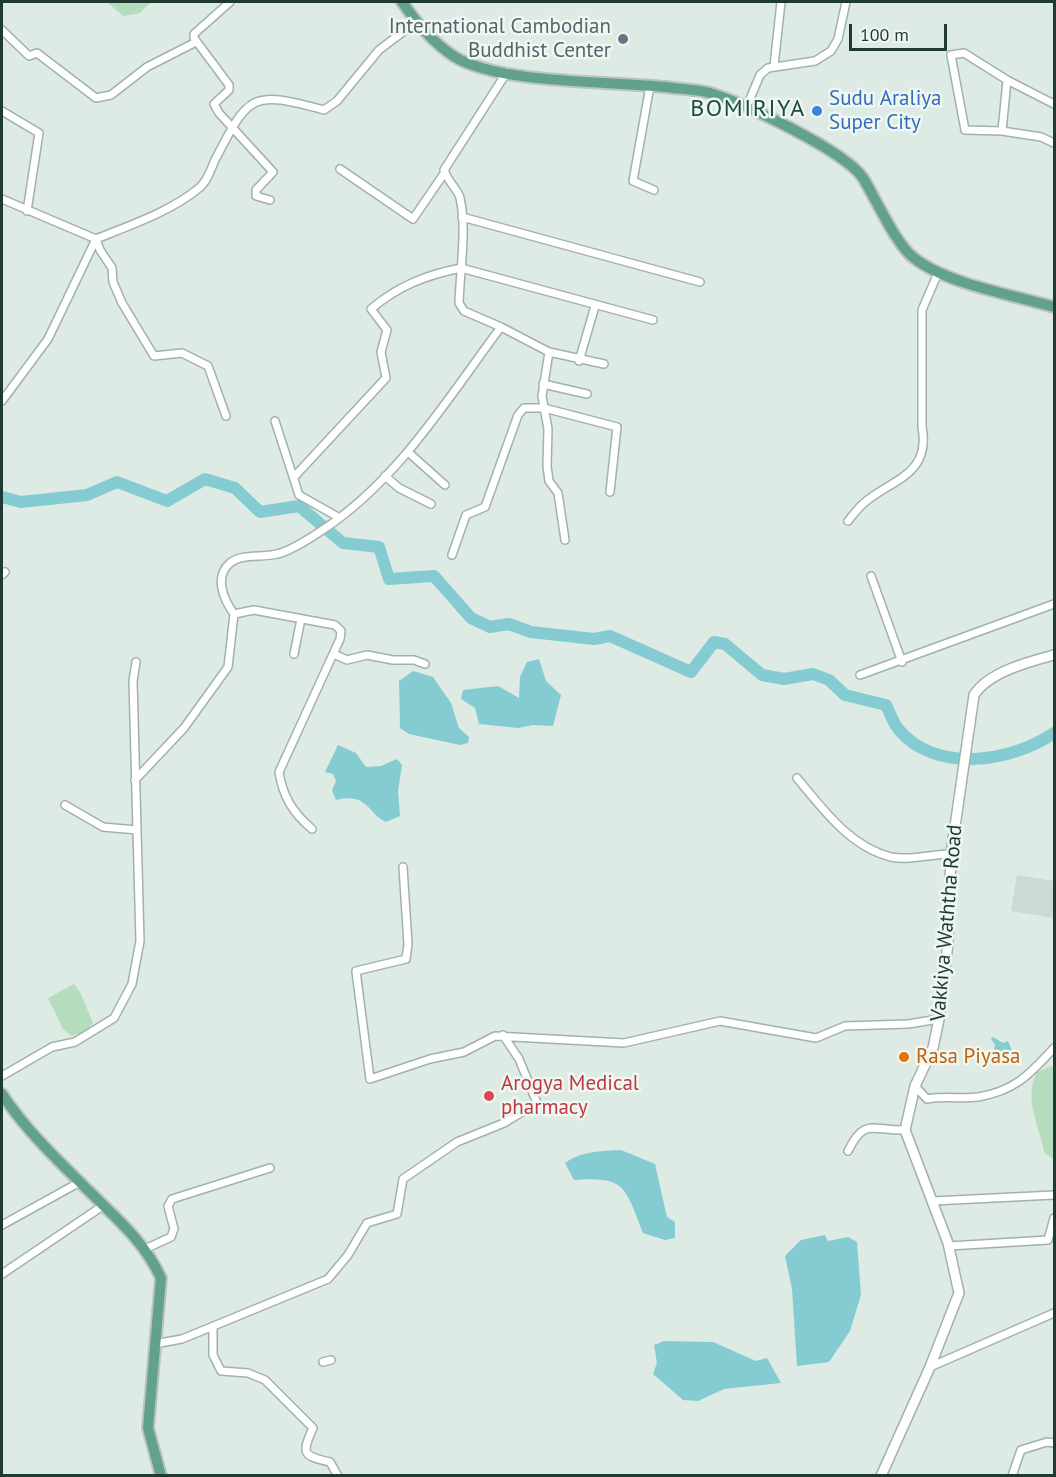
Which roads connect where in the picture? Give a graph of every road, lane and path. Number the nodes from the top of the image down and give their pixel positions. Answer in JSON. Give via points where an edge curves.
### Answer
{"nodes":[{"id":1,"x":230,"y":2,"type":"edge"},
{"id":2,"x":402,"y":2,"type":"edge"},
{"id":3,"x":781,"y":2,"type":"edge"},
{"id":4,"x":846,"y":2,"type":"edge"},
{"id":5,"x":416,"y":22,"type":"junction"},
{"id":6,"x":2,"y":30,"type":"edge"},
{"id":7,"x":196,"y":42,"type":"junction"},
{"id":8,"x":774,"y":66,"type":"junction"},
{"id":9,"x":507,"y":72,"type":"junction"},
{"id":10,"x":1007,"y":80,"type":"junction"},
{"id":11,"x":650,"y":86,"type":"junction"},
{"id":12,"x":1054,"y":104,"type":"edge"},
{"id":13,"x":747,"y":106,"type":"junction"},
{"id":14,"x":2,"y":111,"type":"edge"},
{"id":15,"x":233,"y":126,"type":"junction"},
{"id":16,"x":1002,"y":131,"type":"junction"},
{"id":17,"x":1054,"y":143,"type":"edge"},
{"id":18,"x":340,"y":169,"type":"dead end"},
{"id":19,"x":445,"y":172,"type":"junction"},
{"id":20,"x":654,"y":190,"type":"dead end"},
{"id":21,"x":2,"y":199,"type":"edge"},
{"id":22,"x":270,"y":200,"type":"dead end"},
{"id":23,"x":27,"y":211,"type":"junction"},
{"id":24,"x":462,"y":217,"type":"junction"},
{"id":25,"x":96,"y":239,"type":"junction"},
{"id":26,"x":460,"y":268,"type":"junction"},
{"id":27,"x":938,"y":273,"type":"junction"},
{"id":28,"x":700,"y":282,"type":"dead end"},
{"id":29,"x":594,"y":306,"type":"junction"},
{"id":30,"x":1054,"y":307,"type":"edge"},
{"id":31,"x":653,"y":320,"type":"dead end"},
{"id":32,"x":501,"y":327,"type":"junction"},
{"id":33,"x":549,"y":352,"type":"junction"},
{"id":34,"x":579,"y":361,"type":"junction"},
{"id":35,"x":603,"y":364,"type":"dead end"},
{"id":36,"x":543,"y":384,"type":"junction"},
{"id":37,"x":587,"y":394,"type":"dead end"},
{"id":38,"x":2,"y":401,"type":"edge"},
{"id":39,"x":544,"y":408,"type":"junction"},
{"id":40,"x":226,"y":416,"type":"dead end"},
{"id":41,"x":275,"y":421,"type":"dead end"},
{"id":42,"x":408,"y":452,"type":"junction"},
{"id":43,"x":295,"y":476,"type":"junction"},
{"id":44,"x":386,"y":476,"type":"junction"},
{"id":45,"x":445,"y":485,"type":"dead end"},
{"id":46,"x":610,"y":492,"type":"dead end"},
{"id":47,"x":431,"y":504,"type":"dead end"},
{"id":48,"x":335,"y":520,"type":"junction"},
{"id":49,"x":848,"y":521,"type":"dead end"},
{"id":50,"x":565,"y":540,"type":"dead end"},
{"id":51,"x":452,"y":555,"type":"dead end"},
{"id":52,"x":871,"y":576,"type":"dead end"},
{"id":53,"x":1054,"y":604,"type":"edge"},
{"id":54,"x":234,"y":614,"type":"junction"},
{"id":55,"x":301,"y":619,"type":"junction"},
{"id":56,"x":294,"y":654,"type":"dead end"},
{"id":57,"x":334,"y":654,"type":"junction"},
{"id":58,"x":1054,"y":655,"type":"edge"},
{"id":59,"x":136,"y":662,"type":"dead end"},
{"id":60,"x":902,"y":662,"type":"junction"},
{"id":61,"x":425,"y":664,"type":"dead end"},
{"id":62,"x":860,"y":675,"type":"dead end"},
{"id":63,"x":796,"y":778,"type":"dead end"},
{"id":64,"x":135,"y":780,"type":"junction"},
{"id":65,"x":65,"y":805,"type":"dead end"},
{"id":66,"x":312,"y":829,"type":"dead end"},
{"id":67,"x":137,"y":830,"type":"junction"},
{"id":68,"x":951,"y":854,"type":"junction"},
{"id":69,"x":403,"y":867,"type":"dead end"},
{"id":70,"x":939,"y":1019,"type":"junction"},
{"id":71,"x":504,"y":1035,"type":"junction"},
{"id":72,"x":1054,"y":1048,"type":"edge"},
{"id":73,"x":2,"y":1076,"type":"edge"},
{"id":74,"x":915,"y":1086,"type":"junction"},
{"id":75,"x":2,"y":1094,"type":"edge"},
{"id":76,"x":904,"y":1130,"type":"junction"},
{"id":77,"x":849,"y":1151,"type":"dead end"},
{"id":78,"x":270,"y":1168,"type":"dead end"},
{"id":79,"x":80,"y":1182,"type":"junction"},
{"id":80,"x":1054,"y":1195,"type":"edge"},
{"id":81,"x":933,"y":1201,"type":"junction"},
{"id":82,"x":104,"y":1205,"type":"junction"},
{"id":83,"x":1054,"y":1218,"type":"edge"},
{"id":84,"x":2,"y":1225,"type":"edge"},
{"id":85,"x":949,"y":1246,"type":"junction"},
{"id":86,"x":145,"y":1249,"type":"junction"},
{"id":87,"x":2,"y":1274,"type":"edge"},
{"id":88,"x":1054,"y":1313,"type":"edge"},
{"id":89,"x":213,"y":1326,"type":"junction"},
{"id":90,"x":154,"y":1344,"type":"junction"},
{"id":91,"x":930,"y":1367,"type":"junction"},
{"id":92,"x":1054,"y":1443,"type":"edge"},
{"id":93,"x":161,"y":1476,"type":"edge"},
{"id":94,"x":338,"y":1476,"type":"edge"},
{"id":95,"x":880,"y":1476,"type":"edge"},
{"id":96,"x":1012,"y":1476,"type":"edge"}],
"edges":[{"from":1,"to":7,"type":"street","via":[[194,34]]},
{"from":2,"to":5,"type":"main road"},
{"from":3,"to":8,"type":"street"},
{"from":4,"to":8,"type":"street","via":[[838,39],[825,56]]},
{"from":5,"to":9,"type":"main road","via":[[457,58]]},
{"from":5,"to":15,"type":"street","via":[[379,50],[337,101],[324,110],[282,99],[263,99],[238,116]]},
{"from":6,"to":7,"type":"street","via":[[29,56],[37,53],[96,98],[111,94],[147,67]]},
{"from":7,"to":15,"type":"street","via":[[229,85],[229,90],[214,104]]},
{"from":8,"to":13,"type":"street","via":[[760,75]]},
{"from":9,"to":11,"type":"main road"},
{"from":9,"to":19,"type":"street","via":[[452,154]]},
{"from":10,"to":12,"type":"street"},
{"from":10,"to":16,"type":"street"},
{"from":10,"to":16,"type":"street","via":[[964,53],[951,55],[965,130]]},
{"from":11,"to":13,"type":"main road","via":[[708,92]]},
{"from":11,"to":20,"type":"street","via":[[633,181]]},
{"from":13,"to":27,"type":"main road","via":[[825,148],[861,175],[906,250]]},
{"from":14,"to":23,"type":"street","via":[[39,133]]},
{"from":15,"to":22,"type":"street","via":[[273,171],[256,190],[256,196]]},
{"from":15,"to":25,"type":"street","via":[[198,189],[148,217]]},
{"from":16,"to":17,"type":"street"},
{"from":18,"to":19,"type":"street","via":[[412,219]]},
{"from":19,"to":24,"type":"street","via":[[460,195]]},
{"from":21,"to":23,"type":"street"},
{"from":23,"to":25,"type":"street"},
{"from":24,"to":26,"type":"street"},
{"from":24,"to":28,"type":"street"},
{"from":25,"to":38,"type":"street","via":[[48,339]]},
{"from":25,"to":40,"type":"street","via":[[112,268],[122,303],[154,356],[182,353],[208,366]]},
{"from":26,"to":29,"type":"street"},
{"from":26,"to":32,"type":"street","via":[[459,303],[464,311]]},
{"from":26,"to":43,"type":"street","via":[[431,274],[390,292],[371,309],[387,330],[381,352],[386,378]]},
{"from":27,"to":30,"type":"main road"},
{"from":27,"to":49,"type":"street","via":[[922,310],[925,444],[907,477],[863,503]]},
{"from":29,"to":31,"type":"street"},
{"from":29,"to":34,"type":"street"},
{"from":32,"to":33,"type":"street"},
{"from":32,"to":42,"type":"street"},
{"from":33,"to":34,"type":"street"},
{"from":33,"to":36,"type":"street"},
{"from":34,"to":35,"type":"street"},
{"from":36,"to":37,"type":"street"},
{"from":36,"to":39,"type":"street"},
{"from":39,"to":46,"type":"street","via":[[617,427]]},
{"from":39,"to":50,"type":"street","via":[[549,481],[558,494]]},
{"from":39,"to":51,"type":"street","via":[[521,411],[485,507],[466,515]]},
{"from":41,"to":43,"type":"street"},
{"from":42,"to":44,"type":"street"},
{"from":42,"to":45,"type":"street"},
{"from":43,"to":48,"type":"street","via":[[299,495]]},
{"from":44,"to":47,"type":"street","via":[[399,488]]},
{"from":44,"to":48,"type":"street","via":[[363,501]]},
{"from":48,"to":54,"type":"street","via":[[279,554],[235,559],[227,566],[221,580],[225,601]]},
{"from":52,"to":60,"type":"street"},
{"from":53,"to":60,"type":"street"},
{"from":54,"to":55,"type":"street","via":[[254,610]]},
{"from":54,"to":64,"type":"street","via":[[228,667],[184,728]]},
{"from":55,"to":56,"type":"street"},
{"from":55,"to":57,"type":"street","via":[[335,625],[341,631]]},
{"from":57,"to":61,"type":"street","via":[[347,660],[367,655]]},
{"from":57,"to":66,"type":"street","via":[[279,772],[282,790],[294,814]]},
{"from":58,"to":68,"type":"street","name":"Vakkiya Waththa Road","via":[[979,687],[974,695]]},
{"from":59,"to":64,"type":"street"},
{"from":60,"to":62,"type":"street"},
{"from":63,"to":68,"type":"street","via":[[836,824],[878,852],[892,857]]},
{"from":64,"to":67,"type":"street"},
{"from":65,"to":67,"type":"street","via":[[103,827]]},
{"from":67,"to":73,"type":"street","via":[[140,940],[132,984],[114,1018],[75,1042],[52,1047]]},
{"from":68,"to":70,"type":"street","name":"Vakkiya Waththa Road","via":[[948,943]]},
{"from":69,"to":71,"type":"street","via":[[406,959],[356,971],[370,1079],[464,1052]]},
{"from":70,"to":71,"type":"street","via":[[844,1026],[816,1038],[720,1022],[624,1043]]},
{"from":70,"to":74,"type":"street","name":"Vakkiya Waththa Road","via":[[933,1048]]},
{"from":71,"to":89,"type":"street","via":[[519,1059],[537,1103],[504,1123],[457,1142],[404,1179],[397,1214],[367,1223],[328,1279]]},
{"from":72,"to":74,"type":"street","via":[[1018,1085],[996,1092],[977,1097],[927,1099]]},
{"from":74,"to":76,"type":"street","name":"Vakkiya Waththa Road"},
{"from":75,"to":79,"type":"main road","via":[[21,1123]]},
{"from":76,"to":77,"type":"street","via":[[865,1128],[857,1134]]},
{"from":76,"to":81,"type":"street"},
{"from":78,"to":86,"type":"street","via":[[172,1199],[168,1206],[174,1229],[171,1237]]},
{"from":79,"to":82,"type":"main road"},
{"from":79,"to":84,"type":"street"},
{"from":80,"to":81,"type":"street"},
{"from":81,"to":85,"type":"street"},
{"from":82,"to":86,"type":"main road"},
{"from":82,"to":87,"type":"street"},
{"from":83,"to":85,"type":"street","via":[[1048,1240]]},
{"from":85,"to":91,"type":"street","via":[[959,1293]]},
{"from":86,"to":90,"type":"main road","via":[[161,1278]]},
{"from":88,"to":91,"type":"street"},
{"from":89,"to":90,"type":"street","via":[[182,1339]]},
{"from":89,"to":94,"type":"street","via":[[213,1355],[221,1371],[248,1372],[265,1380],[313,1428],[304,1446],[306,1454],[330,1462]]},
{"from":90,"to":93,"type":"main road","via":[[148,1428]]},
{"from":91,"to":95,"type":"street"},
{"from":92,"to":96,"type":"street","via":[[1021,1450]]}]}
